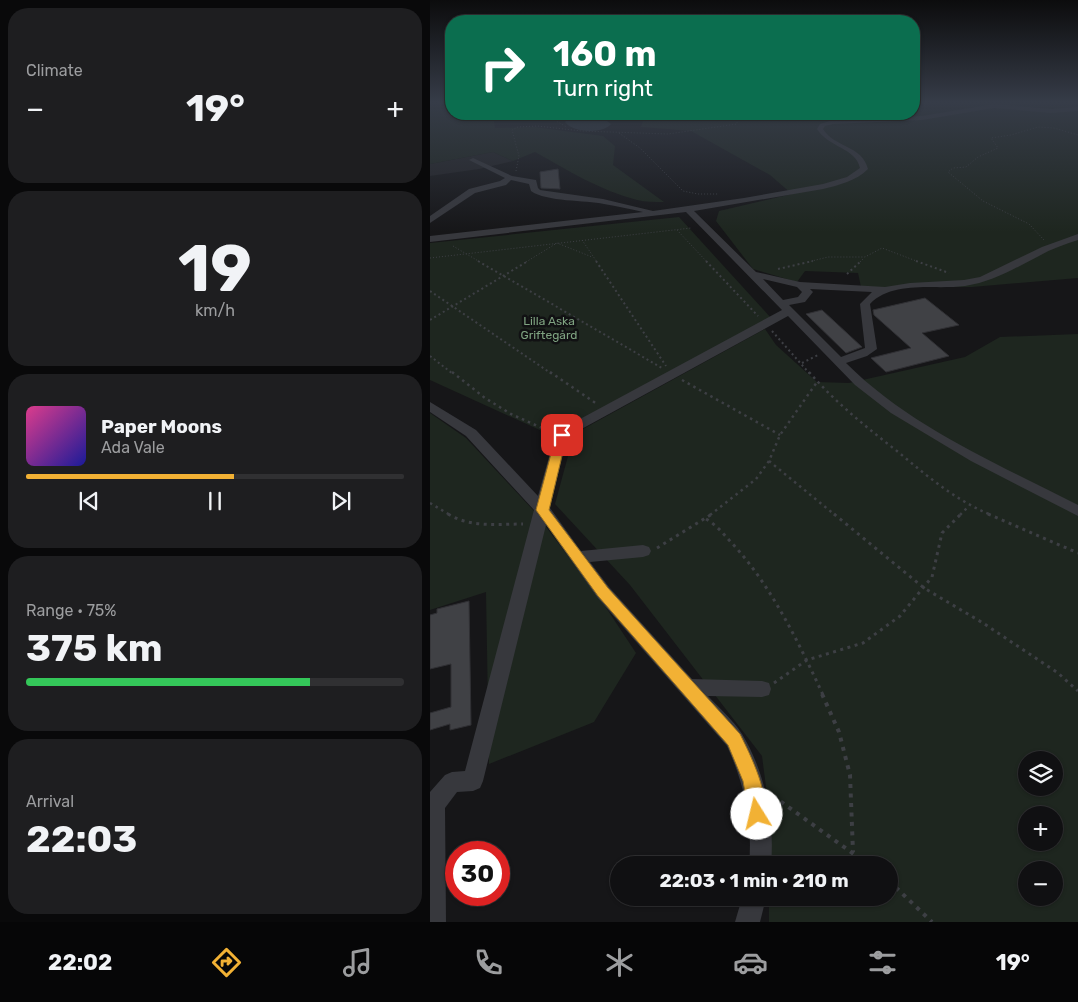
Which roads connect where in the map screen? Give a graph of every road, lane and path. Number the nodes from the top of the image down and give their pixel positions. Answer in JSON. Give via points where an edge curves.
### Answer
{"nodes":[{"id":1,"x":518,"y":146,"type":"edge"},
{"id":2,"x":637,"y":146,"type":"edge"},
{"id":3,"x":841,"y":146,"type":"edge"},
{"id":4,"x":997,"y":146,"type":"edge"},
{"id":5,"x":474,"y":160,"type":"dead end"},
{"id":6,"x":510,"y":178,"type":"junction"},
{"id":7,"x":491,"y":186,"type":"junction"},
{"id":8,"x":534,"y":187,"type":"junction"},
{"id":9,"x":721,"y":194,"type":"dead end"},
{"id":10,"x":689,"y":210,"type":"junction"},
{"id":11,"x":664,"y":213,"type":"junction"},
{"id":12,"x":430,"y":220,"type":"edge"},
{"id":13,"x":705,"y":226,"type":"junction"},
{"id":14,"x":677,"y":230,"type":"junction"},
{"id":15,"x":1078,"y":237,"type":"edge"},
{"id":16,"x":430,"y":239,"type":"edge"},
{"id":17,"x":582,"y":240,"type":"junction"},
{"id":18,"x":557,"y":243,"type":"junction"},
{"id":19,"x":1051,"y":246,"type":"junction"},
{"id":20,"x":465,"y":254,"type":"junction"},
{"id":21,"x":865,"y":257,"type":"junction"},
{"id":22,"x":430,"y":258,"type":"edge"},
{"id":23,"x":594,"y":258,"type":"junction"},
{"id":24,"x":750,"y":272,"type":"junction"},
{"id":25,"x":847,"y":274,"type":"dead end"},
{"id":26,"x":503,"y":276,"type":"junction"},
{"id":27,"x":974,"y":282,"type":"junction"},
{"id":28,"x":800,"y":285,"type":"junction"},
{"id":29,"x":885,"y":290,"type":"junction"},
{"id":30,"x":430,"y":292,"type":"edge"},
{"id":31,"x":452,"y":306,"type":"junction"},
{"id":32,"x":785,"y":307,"type":"junction"},
{"id":33,"x":430,"y":320,"type":"edge"},
{"id":34,"x":766,"y":324,"type":"junction"},
{"id":35,"x":828,"y":350,"type":"junction"},
{"id":36,"x":430,"y":356,"type":"edge"},
{"id":37,"x":839,"y":361,"type":"junction"},
{"id":38,"x":802,"y":363,"type":"junction"},
{"id":39,"x":672,"y":374,"type":"junction"},
{"id":40,"x":817,"y":382,"type":"junction"},
{"id":41,"x":430,"y":406,"type":"edge"},
{"id":42,"x":606,"y":410,"type":"junction"},
{"id":43,"x":562,"y":435,"type":"junction"},
{"id":44,"x":780,"y":435,"type":"junction"},
{"id":45,"x":769,"y":461,"type":"junction"},
{"id":46,"x":430,"y":503,"type":"edge"},
{"id":47,"x":969,"y":506,"type":"junction"},
{"id":48,"x":1078,"y":510,"type":"edge"},
{"id":49,"x":541,"y":516,"type":"junction"},
{"id":50,"x":706,"y":519,"type":"junction"},
{"id":51,"x":643,"y":551,"type":"joint"},
{"id":52,"x":1078,"y":553,"type":"edge"},
{"id":53,"x":578,"y":557,"type":"junction"},
{"id":54,"x":924,"y":588,"type":"junction"},
{"id":55,"x":807,"y":660,"type":"junction"},
{"id":56,"x":690,"y":688,"type":"junction"},
{"id":57,"x":762,"y":689,"type":"joint"},
{"id":58,"x":1078,"y":690,"type":"edge"},
{"id":59,"x":752,"y":781,"type":"junction"},
{"id":60,"x":853,"y":852,"type":"junction"},
{"id":61,"x":761,"y":856,"type":"edge"},
{"id":62,"x":858,"y":856,"type":"edge"},
{"id":63,"x":898,"y":890,"type":"edge"},
{"id":64,"x":752,"y":906,"type":"edge"},
{"id":65,"x":434,"y":922,"type":"edge"},
{"id":66,"x":747,"y":922,"type":"edge"},
{"id":67,"x":932,"y":922,"type":"edge"}],
"edges":[{"from":1,"to":6,"type":"path","via":[[520,164]]},
{"from":2,"to":9,"type":"path","via":[[683,191]]},
{"from":3,"to":10,"type":"street","via":[[860,157],[864,169],[854,177],[746,202]]},
{"from":4,"to":19,"type":"path","via":[[966,167],[953,168],[948,172],[983,201],[1029,224]]},
{"from":5,"to":6,"type":"street"},
{"from":6,"to":7,"type":"street"},
{"from":6,"to":8,"type":"street","via":[[530,180]]},
{"from":7,"to":8,"type":"street"},
{"from":7,"to":12,"type":"street","via":[[472,191]]},
{"from":8,"to":11,"type":"street","via":[[538,192],[562,197]]},
{"from":10,"to":11,"type":"street"},
{"from":10,"to":13,"type":"street"},
{"from":11,"to":16,"type":"street"},
{"from":13,"to":14,"type":"path"},
{"from":13,"to":24,"type":"street"},
{"from":14,"to":17,"type":"path"},
{"from":14,"to":34,"type":"path"},
{"from":15,"to":19,"type":"street"},
{"from":17,"to":18,"type":"path"},
{"from":17,"to":23,"type":"path"},
{"from":18,"to":20,"type":"path"},
{"from":18,"to":23,"type":"path"},
{"from":18,"to":26,"type":"path"},
{"from":19,"to":27,"type":"street","via":[[1001,274]]},
{"from":20,"to":22,"type":"path"},
{"from":20,"to":26,"type":"path"},
{"from":21,"to":24,"type":"path","via":[[828,258],[760,273]]},
{"from":21,"to":25,"type":"path"},
{"from":21,"to":27,"type":"path","via":[[882,248]]},
{"from":23,"to":39,"type":"path"},
{"from":24,"to":28,"type":"street"},
{"from":24,"to":32,"type":"street"},
{"from":26,"to":31,"type":"path"},
{"from":26,"to":39,"type":"path"},
{"from":27,"to":29,"type":"street"},
{"from":28,"to":29,"type":"street"},
{"from":28,"to":32,"type":"street","via":[[808,292],[804,298]]},
{"from":29,"to":37,"type":"street","via":[[869,298],[865,304],[871,349]]},
{"from":30,"to":31,"type":"path"},
{"from":31,"to":33,"type":"path"},
{"from":31,"to":42,"type":"path"},
{"from":32,"to":34,"type":"street"},
{"from":32,"to":35,"type":"street"},
{"from":34,"to":38,"type":"path"},
{"from":34,"to":39,"type":"street"},
{"from":35,"to":37,"type":"street"},
{"from":35,"to":38,"type":"path"},
{"from":36,"to":43,"type":"path","via":[[511,414]]},
{"from":37,"to":48,"type":"street","via":[[880,400],[909,420]]},
{"from":38,"to":40,"type":"path"},
{"from":39,"to":42,"type":"street"},
{"from":39,"to":44,"type":"path"},
{"from":40,"to":44,"type":"path"},
{"from":40,"to":47,"type":"path","via":[[902,457]]},
{"from":41,"to":49,"type":"street","via":[[471,433]]},
{"from":42,"to":43,"type":"street"},
{"from":43,"to":49,"type":"street"},
{"from":44,"to":45,"type":"path"},
{"from":45,"to":50,"type":"path","via":[[756,478]]},
{"from":45,"to":54,"type":"path"},
{"from":46,"to":49,"type":"path","via":[[459,521],[471,524],[492,525]]},
{"from":47,"to":52,"type":"path"},
{"from":47,"to":54,"type":"path","via":[[942,533],[932,578]]},
{"from":49,"to":53,"type":"street"},
{"from":49,"to":65,"type":"street","via":[[473,781],[452,782],[434,804]]},
{"from":50,"to":51,"type":"path","via":[[653,550]]},
{"from":50,"to":55,"type":"path","via":[[744,556]]},
{"from":51,"to":53,"type":"street"},
{"from":53,"to":56,"type":"street","via":[[603,592]]},
{"from":54,"to":55,"type":"path","via":[[900,616],[863,643]]},
{"from":54,"to":58,"type":"path","via":[[998,633]]},
{"from":55,"to":57,"type":"path"},
{"from":55,"to":60,"type":"path","via":[[839,732],[850,775]]},
{"from":56,"to":57,"type":"street"},
{"from":56,"to":59,"type":"street","via":[[734,739]]},
{"from":59,"to":60,"type":"path"},
{"from":59,"to":61,"type":"street"},
{"from":60,"to":62,"type":"path"},
{"from":63,"to":67,"type":"path"},
{"from":64,"to":66,"type":"street"}]}
